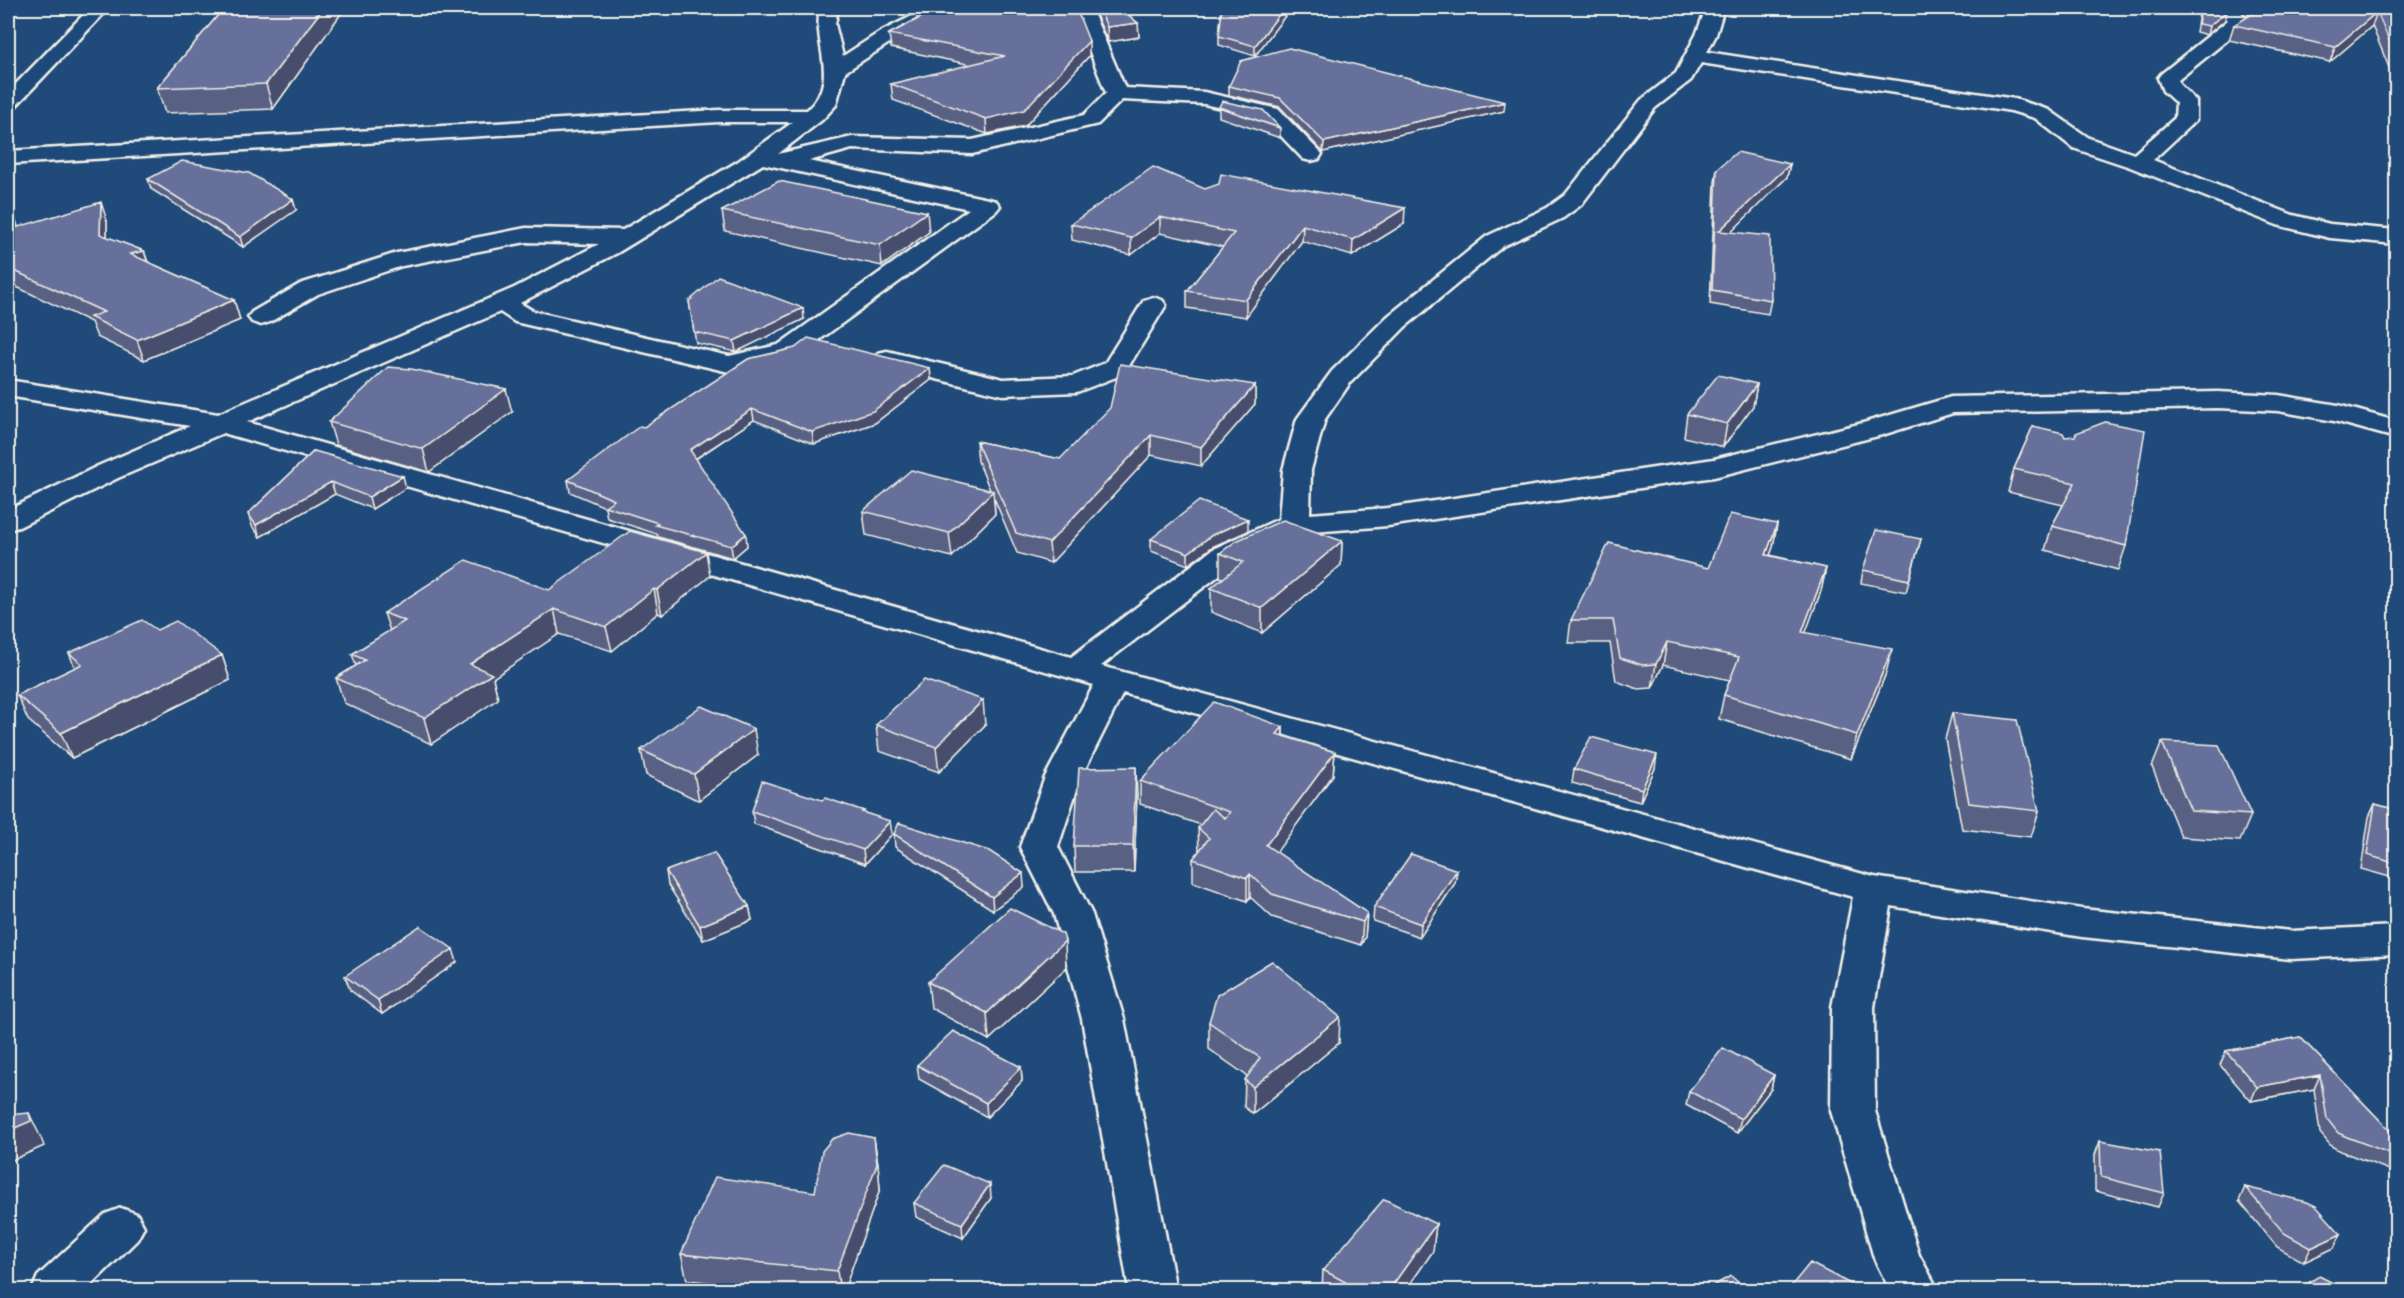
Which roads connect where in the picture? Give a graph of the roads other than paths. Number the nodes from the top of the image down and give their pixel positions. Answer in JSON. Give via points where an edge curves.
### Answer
{"nodes":[{"id":1,"x":100,"y":8,"type":"edge"},
{"id":2,"x":829,"y":8,"type":"edge"},
{"id":3,"x":942,"y":8,"type":"edge"},
{"id":4,"x":1082,"y":8,"type":"edge"},
{"id":5,"x":1715,"y":8,"type":"edge"},
{"id":6,"x":2242,"y":15,"type":"edge"},
{"id":7,"x":1695,"y":56,"type":"junction"},
{"id":8,"x":836,"y":69,"type":"junction"},
{"id":9,"x":1117,"y":94,"type":"junction"},
{"id":10,"x":8,"y":103,"type":"edge"},
{"id":11,"x":815,"y":116,"type":"junction"},
{"id":12,"x":293,"y":122,"type":"dead end"},
{"id":13,"x":127,"y":130,"type":"dead end"},
{"id":14,"x":1311,"y":154,"type":"dead end"},
{"id":15,"x":8,"y":157,"type":"edge"},
{"id":16,"x":769,"y":160,"type":"junction"},
{"id":17,"x":2138,"y":162,"type":"junction"},
{"id":18,"x":628,"y":237,"type":"junction"},
{"id":19,"x":2397,"y":237,"type":"edge"},
{"id":20,"x":501,"y":302,"type":"junction"},
{"id":21,"x":1153,"y":305,"type":"dead end"},
{"id":22,"x":261,"y":317,"type":"dead end"},
{"id":23,"x":804,"y":338,"type":"junction"},
{"id":24,"x":8,"y":388,"type":"edge"},
{"id":25,"x":219,"y":423,"type":"junction"},
{"id":26,"x":2397,"y":430,"type":"edge"},
{"id":27,"x":8,"y":521,"type":"edge"},
{"id":28,"x":1294,"y":524,"type":"junction"},
{"id":29,"x":1095,"y":674,"type":"junction"},
{"id":30,"x":1874,"y":890,"type":"junction"},
{"id":31,"x":2397,"y":940,"type":"edge"},
{"id":32,"x":121,"y":1227,"type":"dead end"},
{"id":33,"x":55,"y":1290,"type":"edge"},
{"id":34,"x":1152,"y":1290,"type":"edge"},
{"id":35,"x":1914,"y":1290,"type":"edge"}],
"edges":[{"from":1,"to":10,"type":"street"},
{"from":2,"to":8,"type":"street","via":[[826,24]]},
{"from":3,"to":8,"type":"street","via":[[888,34]]},
{"from":4,"to":9,"type":"street"},
{"from":5,"to":7,"type":"street"},
{"from":6,"to":17,"type":"street","via":[[2168,78],[2170,87],[2186,101],[2184,120]]},
{"from":7,"to":17,"type":"street","via":[[2015,105],[2042,114],[2081,143]]},
{"from":7,"to":28,"type":"street","via":[[1684,76],[1648,104],[1573,200],[1555,213],[1496,241],[1396,322],[1341,377],[1311,419],[1296,470]]},
{"from":8,"to":11,"type":"street","via":[[829,101]]},
{"from":9,"to":14,"type":"street","via":[[1204,98],[1271,113]]},
{"from":9,"to":16,"type":"street","via":[[1091,120],[972,147],[852,143]]},
{"from":11,"to":15,"type":"street","via":[[719,116]]},
{"from":11,"to":16,"type":"street"},
{"from":12,"to":13,"type":"street"},
{"from":16,"to":18,"type":"street"},
{"from":16,"to":23,"type":"street","via":[[988,206]]},
{"from":17,"to":19,"type":"street","via":[[2285,220],[2330,231]]},
{"from":18,"to":20,"type":"street"},
{"from":18,"to":22,"type":"street","via":[[526,235],[397,260],[309,289]]},
{"from":20,"to":23,"type":"street","via":[[524,317],[729,364],[787,351]]},
{"from":20,"to":25,"type":"street"},
{"from":21,"to":23,"type":"street","via":[[1115,368],[1077,384],[1003,387]]},
{"from":24,"to":25,"type":"street"},
{"from":25,"to":27,"type":"street"},
{"from":25,"to":29,"type":"street"},
{"from":26,"to":28,"type":"street","via":[[2338,413],[2278,403],[2218,400],[1951,405],[1714,468],[1388,517]]},
{"from":28,"to":29,"type":"street","via":[[1224,556]]},
{"from":29,"to":30,"type":"street"},
{"from":29,"to":34,"type":"street","via":[[1039,848],[1073,914],[1103,1019]]},
{"from":30,"to":31,"type":"street","via":[[2082,923],[2291,945]]},
{"from":30,"to":35,"type":"street","via":[[1853,1007],[1853,1111],[1897,1258]]},
{"from":32,"to":33,"type":"street"}]}
